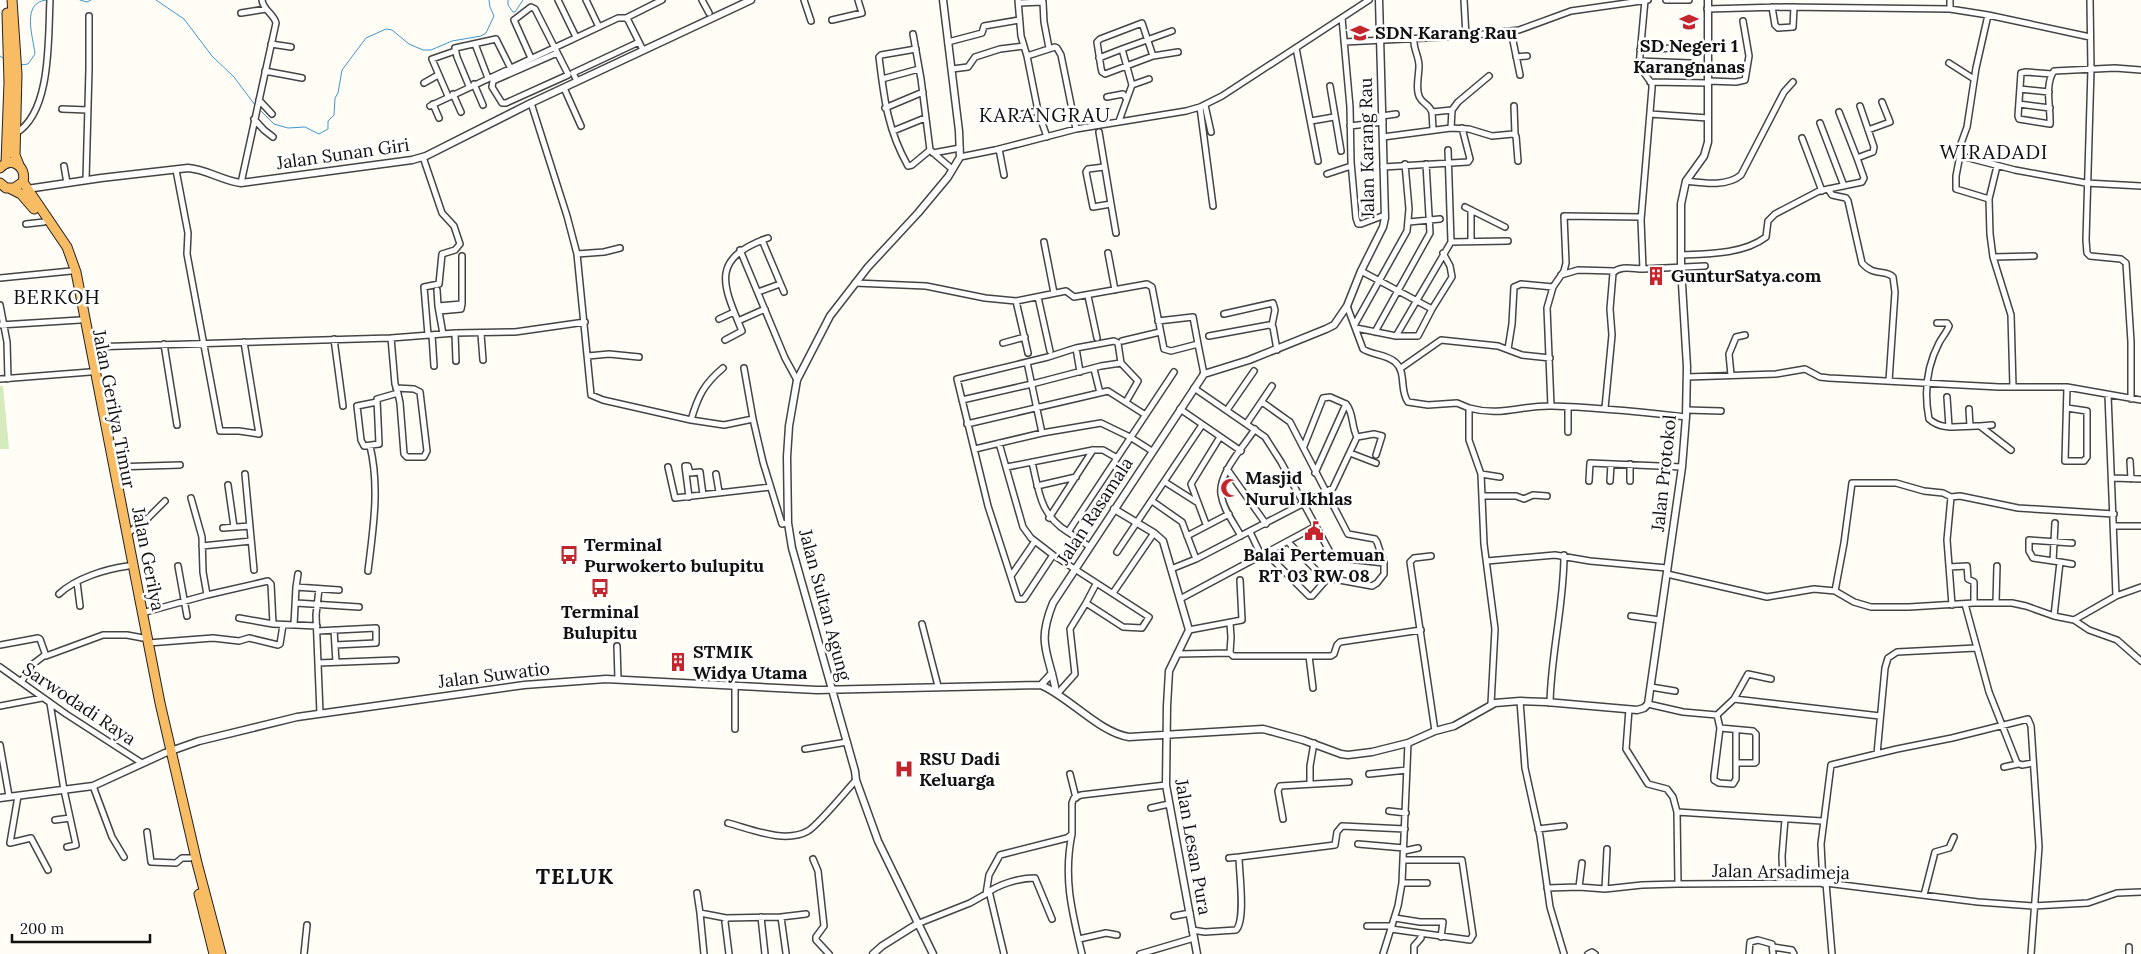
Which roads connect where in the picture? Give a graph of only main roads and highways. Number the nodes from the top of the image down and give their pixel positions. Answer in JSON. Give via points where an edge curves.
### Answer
{"nodes":[{"id":1,"x":7,"y":0,"type":"edge"},
{"id":2,"x":12,"y":0,"type":"edge"},
{"id":3,"x":13,"y":84,"type":"junction"},
{"id":4,"x":19,"y":165,"type":"junction"},
{"id":5,"x":2,"y":166,"type":"edge"},
{"id":6,"x":0,"y":183,"type":"edge"},
{"id":7,"x":25,"y":185,"type":"junction"},
{"id":8,"x":10,"y":189,"type":"junction"},
{"id":9,"x":78,"y":293,"type":"junction"},
{"id":10,"x":128,"y":556,"type":"junction"},
{"id":11,"x":146,"y":640,"type":"junction"},
{"id":12,"x":185,"y":824,"type":"junction"},
{"id":13,"x":203,"y":897,"type":"junction"},
{"id":14,"x":214,"y":954,"type":"edge"},
{"id":15,"x":221,"y":954,"type":"edge"}],
"edges":[{"from":1,"to":3,"type":"highway"},
{"from":2,"to":3,"type":"highway","via":[[17,74]]},
{"from":3,"to":4,"type":"highway","via":[[15,156]]},
{"from":3,"to":5,"type":"highway","via":[[9,94]]},
{"from":4,"to":5,"type":"highway"},
{"from":4,"to":7,"type":"highway"},
{"from":6,"to":8,"type":"highway","name":"Jalan Gerilya Timur"},
{"from":7,"to":8,"type":"highway"},
{"from":7,"to":9,"type":"highway","name":"Jalan Gerilya","via":[[70,252]]},
{"from":8,"to":9,"type":"highway","name":"Jalan Gerilya Timur","via":[[26,198],[65,254]]},
{"from":9,"to":10,"type":"highway","name":"Jalan Gerilya"},
{"from":9,"to":10,"type":"highway","name":"Jalan Gerilya Timur","via":[[80,320]]},
{"from":10,"to":11,"type":"highway","name":"Jalan Gerilya"},
{"from":10,"to":11,"type":"highway","name":"Jalan Gerilya Timur"},
{"from":11,"to":12,"type":"highway","name":"Jalan Gerilya"},
{"from":12,"to":13,"type":"highway","name":"Jalan Gerilya"},
{"from":12,"to":13,"type":"highway","name":"Jalan Gerilya","via":[[190,858]]},
{"from":13,"to":14,"type":"highway","name":"Jalan Gerilya"},
{"from":13,"to":15,"type":"highway","name":"Jalan Gerilya"}]}
